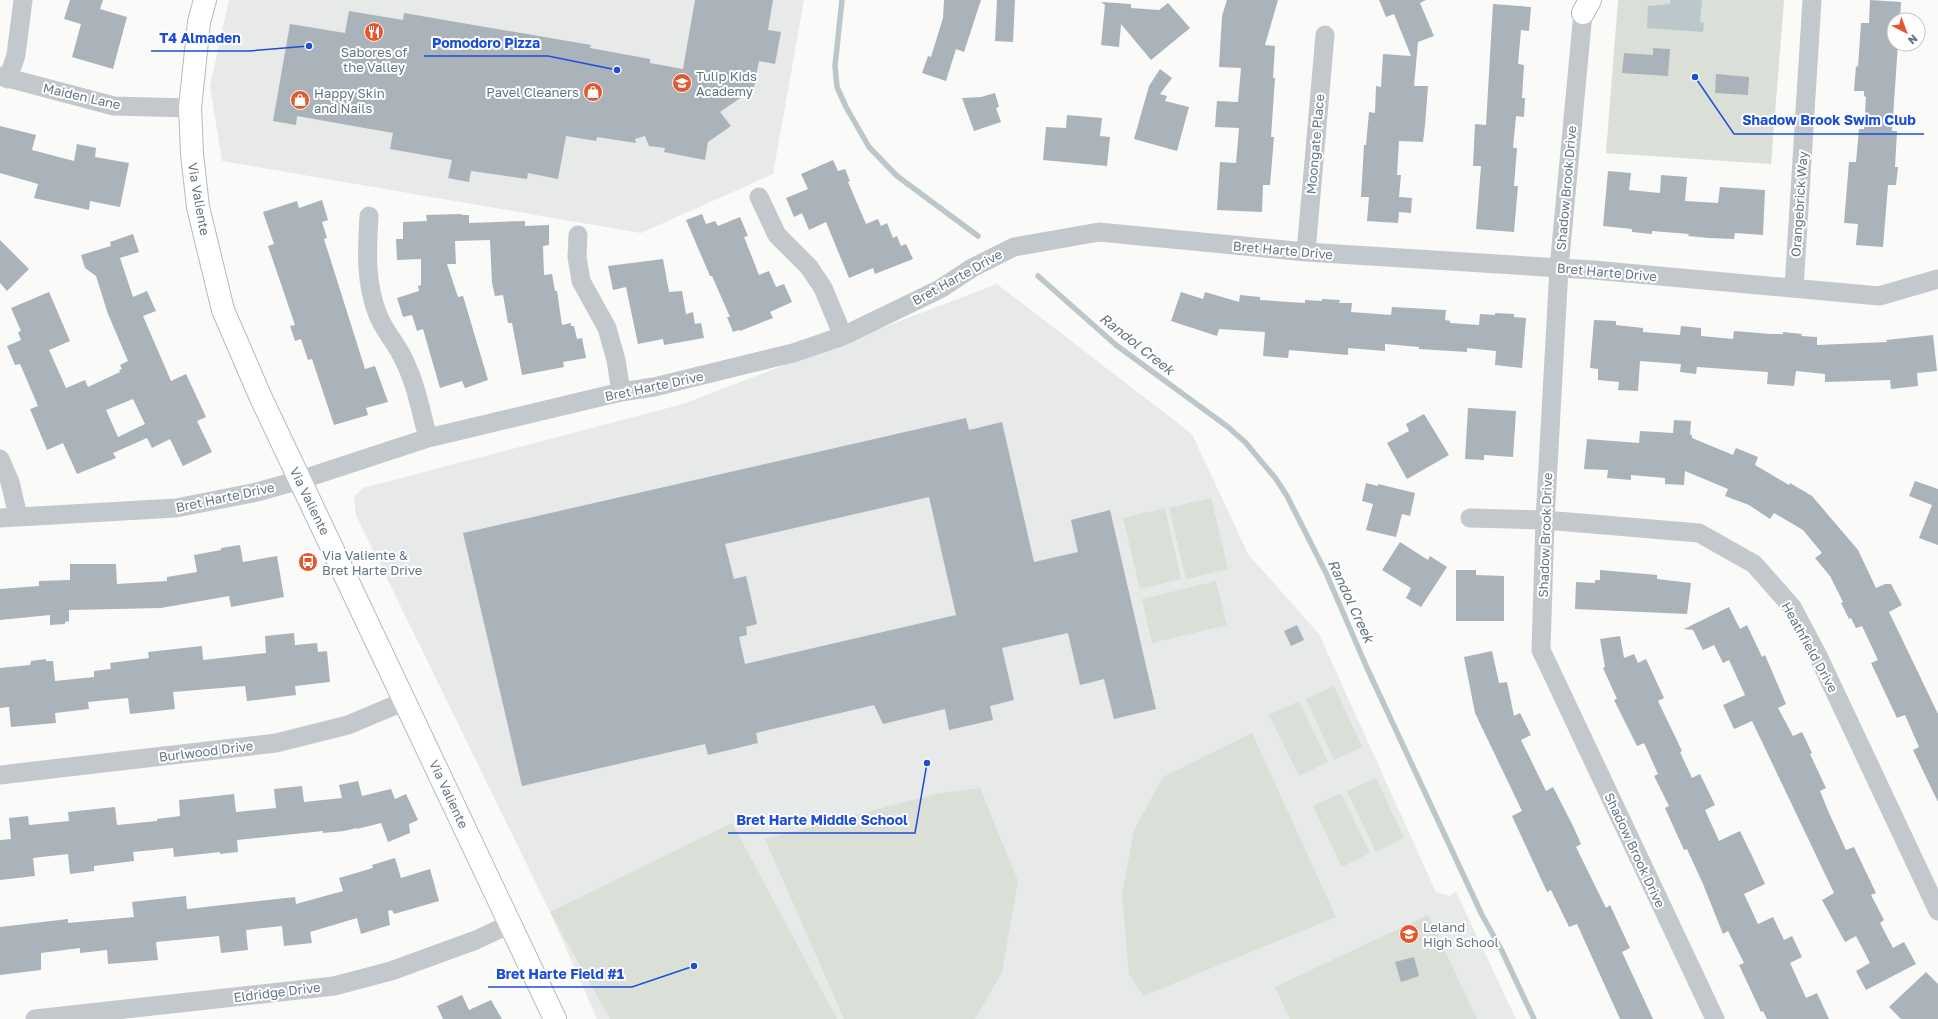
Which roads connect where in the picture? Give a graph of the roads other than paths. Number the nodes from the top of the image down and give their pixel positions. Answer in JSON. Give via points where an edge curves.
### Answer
{"nodes":[{"id":1,"x":23,"y":0,"type":"edge"},
{"id":2,"x":205,"y":0,"type":"edge"},
{"id":3,"x":1812,"y":0,"type":"edge"},
{"id":4,"x":1584,"y":4,"type":"edge"},
{"id":5,"x":1325,"y":35,"type":"dead end"},
{"id":6,"x":4,"y":77,"type":"edge"},
{"id":7,"x":190,"y":108,"type":"junction"},
{"id":8,"x":759,"y":196,"type":"dead end"},
{"id":9,"x":369,"y":216,"type":"dead end"},
{"id":10,"x":578,"y":235,"type":"dead end"},
{"id":11,"x":1306,"y":252,"type":"junction"},
{"id":12,"x":1559,"y":268,"type":"junction"},
{"id":13,"x":1938,"y":279,"type":"edge"},
{"id":14,"x":1794,"y":288,"type":"junction"},
{"id":15,"x":843,"y":336,"type":"junction"},
{"id":16,"x":621,"y":392,"type":"junction"},
{"id":17,"x":428,"y":438,"type":"junction"},
{"id":18,"x":0,"y":459,"type":"edge"},
{"id":19,"x":300,"y":480,"type":"junction"},
{"id":20,"x":9,"y":517,"type":"edge"},
{"id":21,"x":1470,"y":518,"type":"dead end"},
{"id":22,"x":1545,"y":520,"type":"junction"},
{"id":23,"x":404,"y":701,"type":"junction"},
{"id":24,"x":0,"y":775,"type":"edge"},
{"id":25,"x":1938,"y":911,"type":"edge"},
{"id":26,"x":510,"y":924,"type":"junction"},
{"id":27,"x":35,"y":1019,"type":"edge"},
{"id":28,"x":555,"y":1019,"type":"edge"},
{"id":29,"x":1715,"y":1019,"type":"edge"}],
"edges":[{"from":1,"to":6,"type":"street","via":[[16,55]]},
{"from":2,"to":7,"type":"street","name":"Via Valiente","via":[[199,22]]},
{"from":3,"to":14,"type":"street","name":"Orangebrick Way"},
{"from":4,"to":12,"type":"street","name":"Shadow Brook Drive"},
{"from":5,"to":11,"type":"street","name":"Moongate Place"},
{"from":6,"to":7,"type":"street","name":"Maiden Lane","via":[[114,106]]},
{"from":7,"to":19,"type":"street","name":"Via Valiente","via":[[198,207],[224,310],[261,398]]},
{"from":8,"to":15,"type":"street","via":[[777,235],[809,267],[823,288]]},
{"from":9,"to":17,"type":"street","via":[[368,279],[378,315],[404,359],[415,386]]},
{"from":10,"to":16,"type":"street","via":[[577,257],[581,281],[607,328]]},
{"from":11,"to":12,"type":"street","name":"Bret Harte Drive"},
{"from":11,"to":15,"type":"street","name":"Bret Harte Drive","via":[[1099,232],[1014,247],[972,268],[940,289]]},
{"from":12,"to":14,"type":"street","name":"Bret Harte Drive"},
{"from":12,"to":22,"type":"street","name":"Shadow Brook Drive"},
{"from":13,"to":14,"type":"street","name":"Bret Harte Drive","via":[[1880,296]]},
{"from":15,"to":16,"type":"street","name":"Bret Harte Drive","via":[[793,353],[654,387]]},
{"from":16,"to":17,"type":"street","name":"Bret Harte Drive"},
{"from":17,"to":19,"type":"street","name":"Bret Harte Drive"},
{"from":18,"to":20,"type":"street","via":[[10,482]]},
{"from":19,"to":20,"type":"street","name":"Bret Harte Drive","via":[[257,492],[176,508]]},
{"from":19,"to":23,"type":"street","name":"Via Valiente"},
{"from":21,"to":22,"type":"street","name":"Heathfield Drive"},
{"from":22,"to":25,"type":"street","name":"Heathfield Drive","via":[[1699,533],[1754,564],[1792,607],[1819,658]]},
{"from":22,"to":29,"type":"street","name":"Shadow Brook Drive","via":[[1540,650]]},
{"from":23,"to":24,"type":"street","name":"Burlwood Drive","via":[[348,725],[276,743]]},
{"from":23,"to":26,"type":"street","name":"Via Valiente"},
{"from":26,"to":27,"type":"street","name":"Eldridge Drive","via":[[476,940],[391,971],[334,986]]},
{"from":26,"to":28,"type":"street","name":"Via Valiente"}]}
